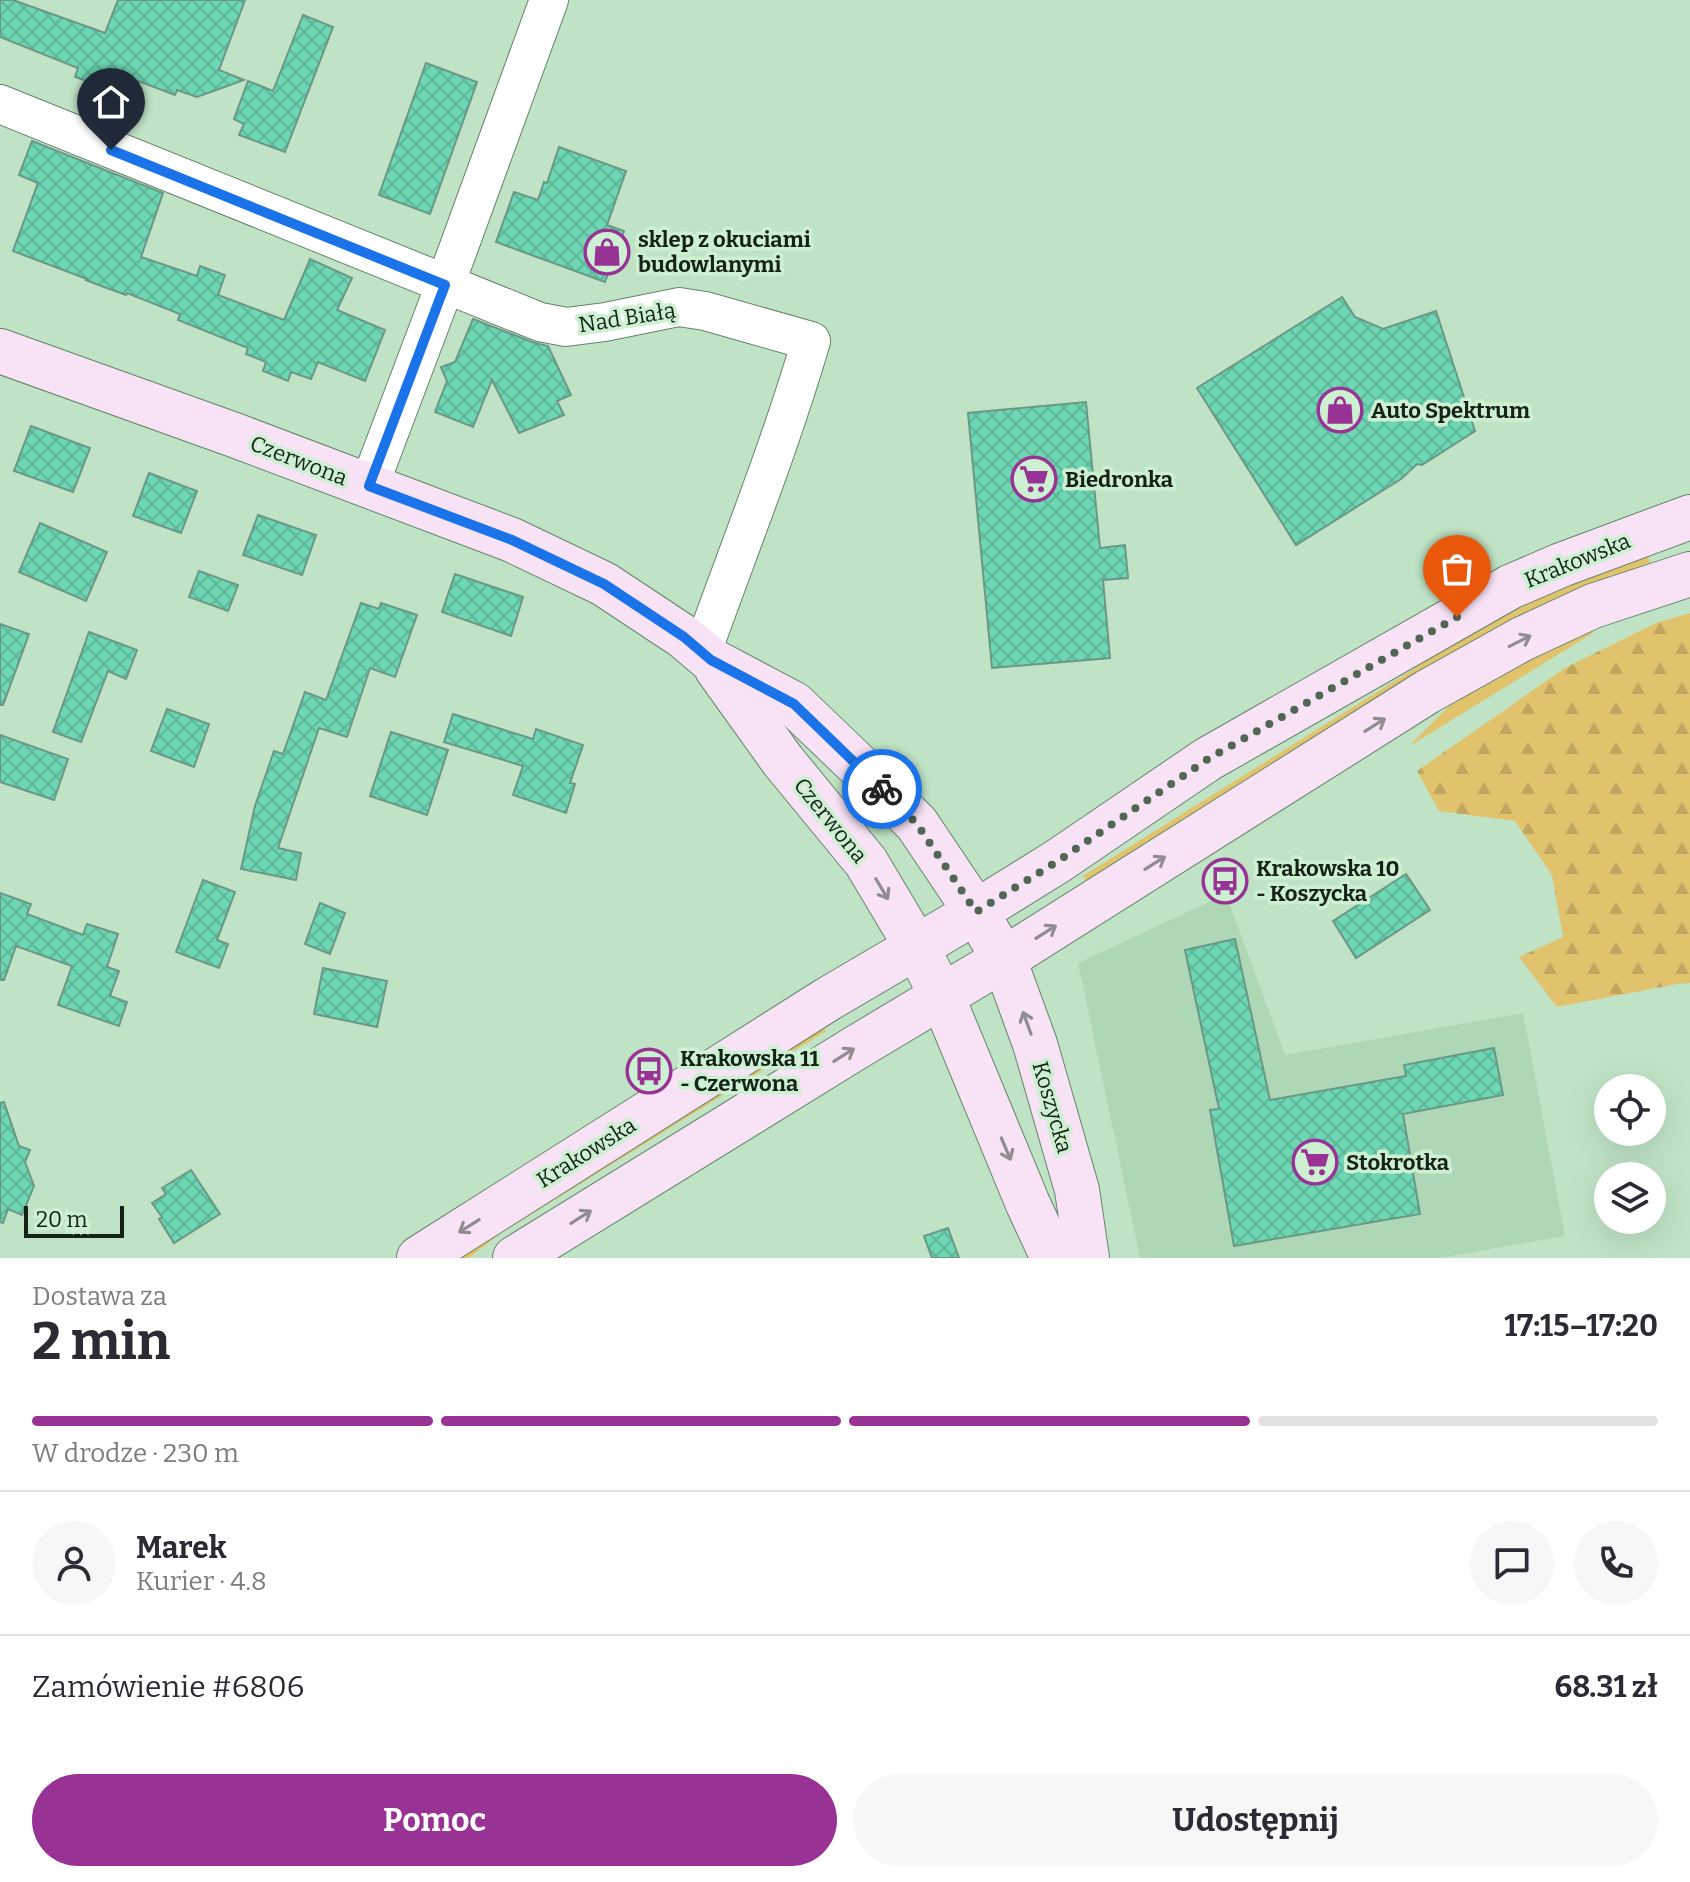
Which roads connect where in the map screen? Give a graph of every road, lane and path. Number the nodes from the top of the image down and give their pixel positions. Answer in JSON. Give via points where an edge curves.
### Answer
{"nodes":[{"id":1,"x":549,"y":0,"type":"edge"},
{"id":2,"x":0,"y":104,"type":"edge"},
{"id":3,"x":445,"y":285,"type":"junction"},
{"id":4,"x":0,"y":351,"type":"edge"},
{"id":5,"x":369,"y":486,"type":"junction"},
{"id":6,"x":1683,"y":519,"type":"edge"},
{"id":7,"x":1683,"y":576,"type":"edge"},
{"id":8,"x":707,"y":656,"type":"junction"},
{"id":9,"x":976,"y":912,"type":"junction"},
{"id":10,"x":916,"y":946,"type":"junction"},
{"id":11,"x":1004,"y":959,"type":"junction"},
{"id":12,"x":942,"y":996,"type":"junction"},
{"id":13,"x":419,"y":1258,"type":"edge"},
{"id":14,"x":515,"y":1258,"type":"edge"},
{"id":15,"x":1053,"y":1258,"type":"edge"},
{"id":16,"x":1087,"y":1258,"type":"edge"}],
"edges":[{"from":1,"to":3,"type":"street"},
{"from":2,"to":3,"type":"street","name":"Nad Białą"},
{"from":3,"to":5,"type":"street"},
{"from":3,"to":8,"type":"street","name":"Nad Białą","via":[[566,327],[679,307],[811,341]]},
{"from":4,"to":5,"type":"main road","name":"Czerwona"},
{"from":5,"to":8,"type":"main road","name":"Czerwona","via":[[512,540],[604,584]]},
{"from":6,"to":9,"type":"main road","name":"Krakowska","via":[[1561,565],[1470,609],[1208,759]]},
{"from":11,"to":7,"type":"main road","one_way":true,"via":[[1427,692],[1593,606]]},
{"from":8,"to":9,"type":"main road","name":"Czerwona","via":[[794,704],[917,824]]},
{"from":8,"to":10,"type":"main road","name":"Czerwona","one_way":true,"via":[[866,862]]},
{"from":9,"to":10,"type":"main road","name":"Krakowska"},
{"from":9,"to":11,"type":"main road"},
{"from":10,"to":12,"type":"main road"},
{"from":10,"to":13,"type":"main road","name":"Krakowska","one_way":true},
{"from":11,"to":12,"type":"main road"},
{"from":16,"to":11,"type":"main road","name":"Koszycka","one_way":true,"via":[[1077,1190]]},
{"from":14,"to":12,"type":"main road","one_way":true},
{"from":12,"to":15,"type":"main road","one_way":true}]}
